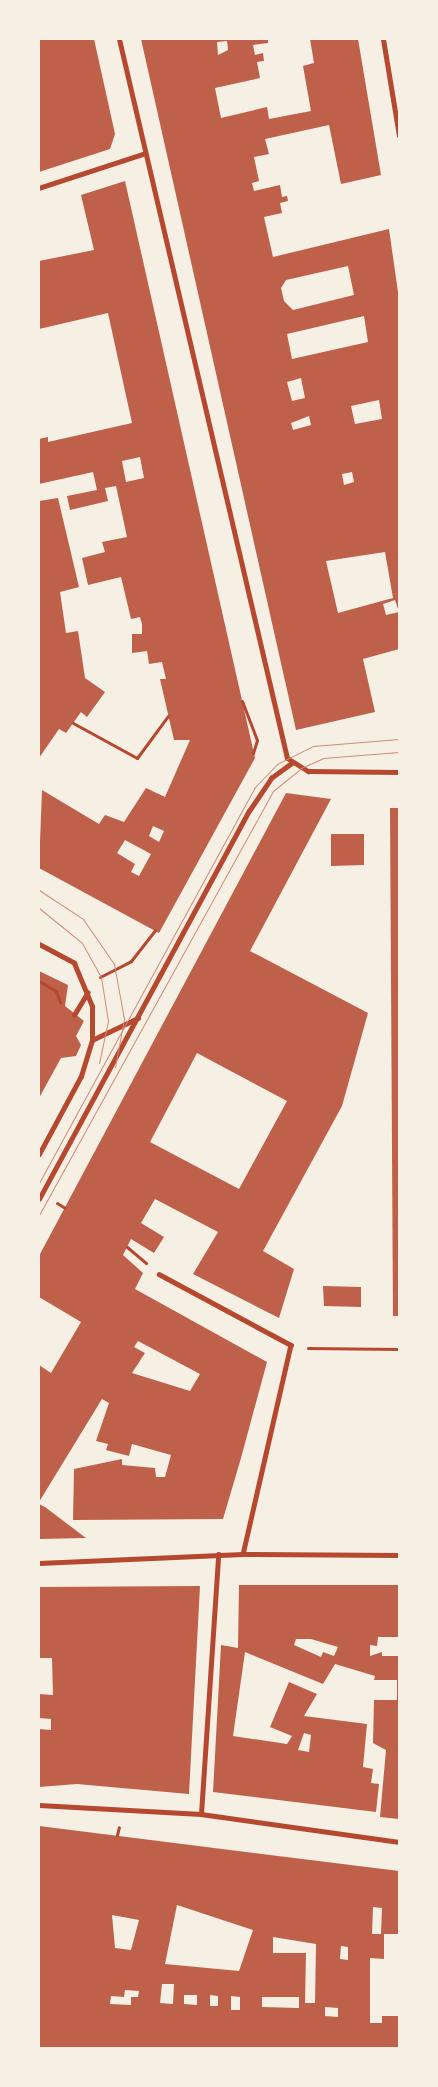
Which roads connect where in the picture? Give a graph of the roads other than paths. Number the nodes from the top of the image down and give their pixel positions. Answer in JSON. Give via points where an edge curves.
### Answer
{"nodes":[{"id":1,"x":118,"y":39,"type":"edge"},
{"id":2,"x":383,"y":39,"type":"edge"},
{"id":3,"x":399,"y":136,"type":"edge"},
{"id":4,"x":143,"y":154,"type":"junction"},
{"id":5,"x":39,"y":188,"type":"edge"},
{"id":6,"x":292,"y":763,"type":"junction"},
{"id":7,"x":399,"y":772,"type":"edge"},
{"id":8,"x":39,"y":944,"type":"edge"},
{"id":9,"x":87,"y":992,"type":"junction"},
{"id":10,"x":74,"y":1015,"type":"dead end"},
{"id":11,"x":139,"y":1018,"type":"junction"},
{"id":12,"x":92,"y":1040,"type":"junction"},
{"id":13,"x":39,"y":1154,"type":"edge"},
{"id":14,"x":39,"y":1199,"type":"edge"},
{"id":15,"x":159,"y":1274,"type":"road end"},
{"id":16,"x":243,"y":1554,"type":"junction"},
{"id":17,"x":218,"y":1555,"type":"junction"},
{"id":18,"x":399,"y":1555,"type":"edge"},
{"id":19,"x":39,"y":1563,"type":"edge"},
{"id":20,"x":39,"y":1805,"type":"edge"},
{"id":21,"x":201,"y":1814,"type":"junction"},
{"id":22,"x":399,"y":1842,"type":"edge"}],
"edges":[{"from":1,"to":4,"type":"street"},
{"from":2,"to":3,"type":"street"},
{"from":4,"to":5,"type":"street"},
{"from":4,"to":6,"type":"street","via":[[287,758]]},
{"from":6,"to":7,"type":"street","via":[[327,773]]},
{"from":6,"to":11,"type":"street","via":[[272,778],[249,811]]},
{"from":8,"to":9,"type":"street","via":[[74,963]]},
{"from":9,"to":10,"type":"street"},
{"from":9,"to":12,"type":"street","via":[[92,1006]]},
{"from":11,"to":12,"type":"street"},
{"from":11,"to":14,"type":"street"},
{"from":12,"to":13,"type":"street","via":[[81,1076]]},
{"from":15,"to":16,"type":"street","via":[[291,1345]]},
{"from":16,"to":17,"type":"street"},
{"from":16,"to":18,"type":"street"},
{"from":17,"to":19,"type":"street"},
{"from":17,"to":21,"type":"street"},
{"from":20,"to":21,"type":"street"},
{"from":21,"to":22,"type":"street"}]}
